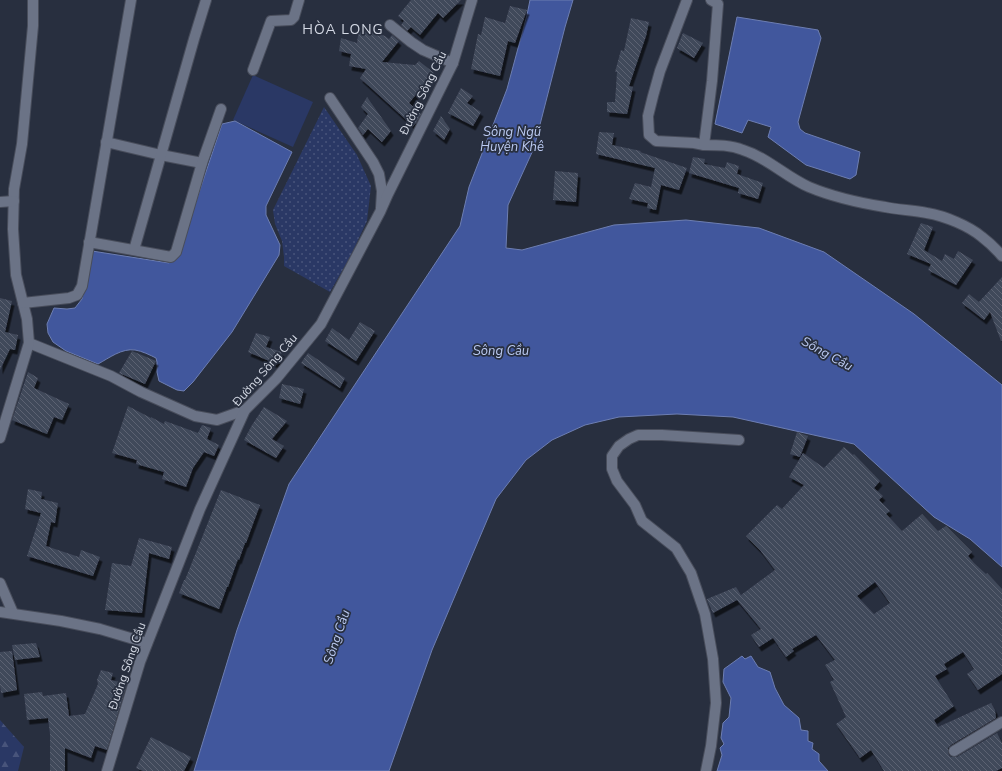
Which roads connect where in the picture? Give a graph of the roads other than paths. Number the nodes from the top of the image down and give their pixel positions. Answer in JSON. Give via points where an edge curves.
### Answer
{"nodes":[{"id":1,"x":33,"y":0,"type":"edge"},
{"id":2,"x":130,"y":0,"type":"edge"},
{"id":3,"x":206,"y":0,"type":"edge"},
{"id":4,"x":299,"y":0,"type":"edge"},
{"id":5,"x":472,"y":0,"type":"edge"},
{"id":6,"x":687,"y":0,"type":"edge"},
{"id":7,"x":716,"y":1,"type":"edge"},
{"id":8,"x":390,"y":25,"type":"dead end"},
{"id":9,"x":454,"y":63,"type":"junction"},
{"id":10,"x":253,"y":70,"type":"dead end"},
{"id":11,"x":330,"y":98,"type":"dead end"},
{"id":12,"x":221,"y":109,"type":"dead end"},
{"id":13,"x":106,"y":142,"type":"junction"},
{"id":14,"x":704,"y":145,"type":"junction"},
{"id":15,"x":161,"y":155,"type":"junction"},
{"id":16,"x":202,"y":163,"type":"junction"},
{"id":17,"x":14,"y":201,"type":"junction"},
{"id":18,"x":0,"y":202,"type":"edge"},
{"id":19,"x":380,"y":212,"type":"junction"},
{"id":20,"x":89,"y":242,"type":"junction"},
{"id":21,"x":134,"y":250,"type":"junction"},
{"id":22,"x":1002,"y":256,"type":"edge"},
{"id":23,"x":23,"y":303,"type":"junction"},
{"id":24,"x":30,"y":343,"type":"junction"},
{"id":25,"x":245,"y":410,"type":"junction"},
{"id":26,"x":0,"y":438,"type":"edge"},
{"id":27,"x":739,"y":440,"type":"dead end"},
{"id":28,"x":0,"y":583,"type":"edge"},
{"id":29,"x":0,"y":612,"type":"edge"},
{"id":30,"x":13,"y":613,"type":"junction"},
{"id":31,"x":147,"y":643,"type":"junction"},
{"id":32,"x":1002,"y":723,"type":"edge"},
{"id":33,"x":954,"y":751,"type":"dead end"},
{"id":34,"x":107,"y":771,"type":"edge"},
{"id":35,"x":706,"y":771,"type":"edge"}],
"edges":[{"from":1,"to":17,"type":"street","via":[[34,26]]},
{"from":2,"to":13,"type":"street"},
{"from":3,"to":15,"type":"street"},
{"from":4,"to":10,"type":"street","via":[[291,20],[271,22]]},
{"from":5,"to":9,"type":"street","name":"Đường Sông Cầu"},
{"from":6,"to":14,"type":"street","via":[[660,71],[648,116],[648,135],[656,141]]},
{"from":7,"to":14,"type":"street","via":[[712,81]]},
{"from":8,"to":9,"type":"street","via":[[423,50]]},
{"from":9,"to":19,"type":"street","name":"Đường Sông Cầu"},
{"from":11,"to":19,"type":"street","via":[[379,174],[382,192]]},
{"from":12,"to":16,"type":"street"},
{"from":13,"to":15,"type":"street"},
{"from":13,"to":20,"type":"street"},
{"from":14,"to":22,"type":"street","via":[[744,150],[809,187],[841,197],[928,213],[951,220],[982,236]]},
{"from":15,"to":16,"type":"street"},
{"from":15,"to":21,"type":"street"},
{"from":16,"to":21,"type":"street","via":[[176,252],[171,257]]},
{"from":17,"to":18,"type":"street"},
{"from":17,"to":23,"type":"street","via":[[16,275]]},
{"from":19,"to":25,"type":"street","name":"Đường Sông Cầu","via":[[321,324],[276,379]]},
{"from":20,"to":21,"type":"street"},
{"from":20,"to":23,"type":"street","via":[[82,286],[77,295]]},
{"from":23,"to":24,"type":"street"},
{"from":24,"to":25,"type":"street","via":[[111,376],[195,416],[217,420]]},
{"from":24,"to":26,"type":"street"},
{"from":25,"to":31,"type":"street","name":"Đường Sông Cầu","via":[[200,509]]},
{"from":27,"to":35,"type":"street","via":[[638,435],[619,446],[612,456],[612,469],[616,481],[635,505],[642,521],[676,548],[691,573],[705,614],[713,659],[716,703]]},
{"from":28,"to":30,"type":"street"},
{"from":29,"to":30,"type":"street"},
{"from":30,"to":31,"type":"street","via":[[100,629]]},
{"from":31,"to":34,"type":"street","name":"Đường Sông Cầu"},
{"from":32,"to":33,"type":"street"}]}
